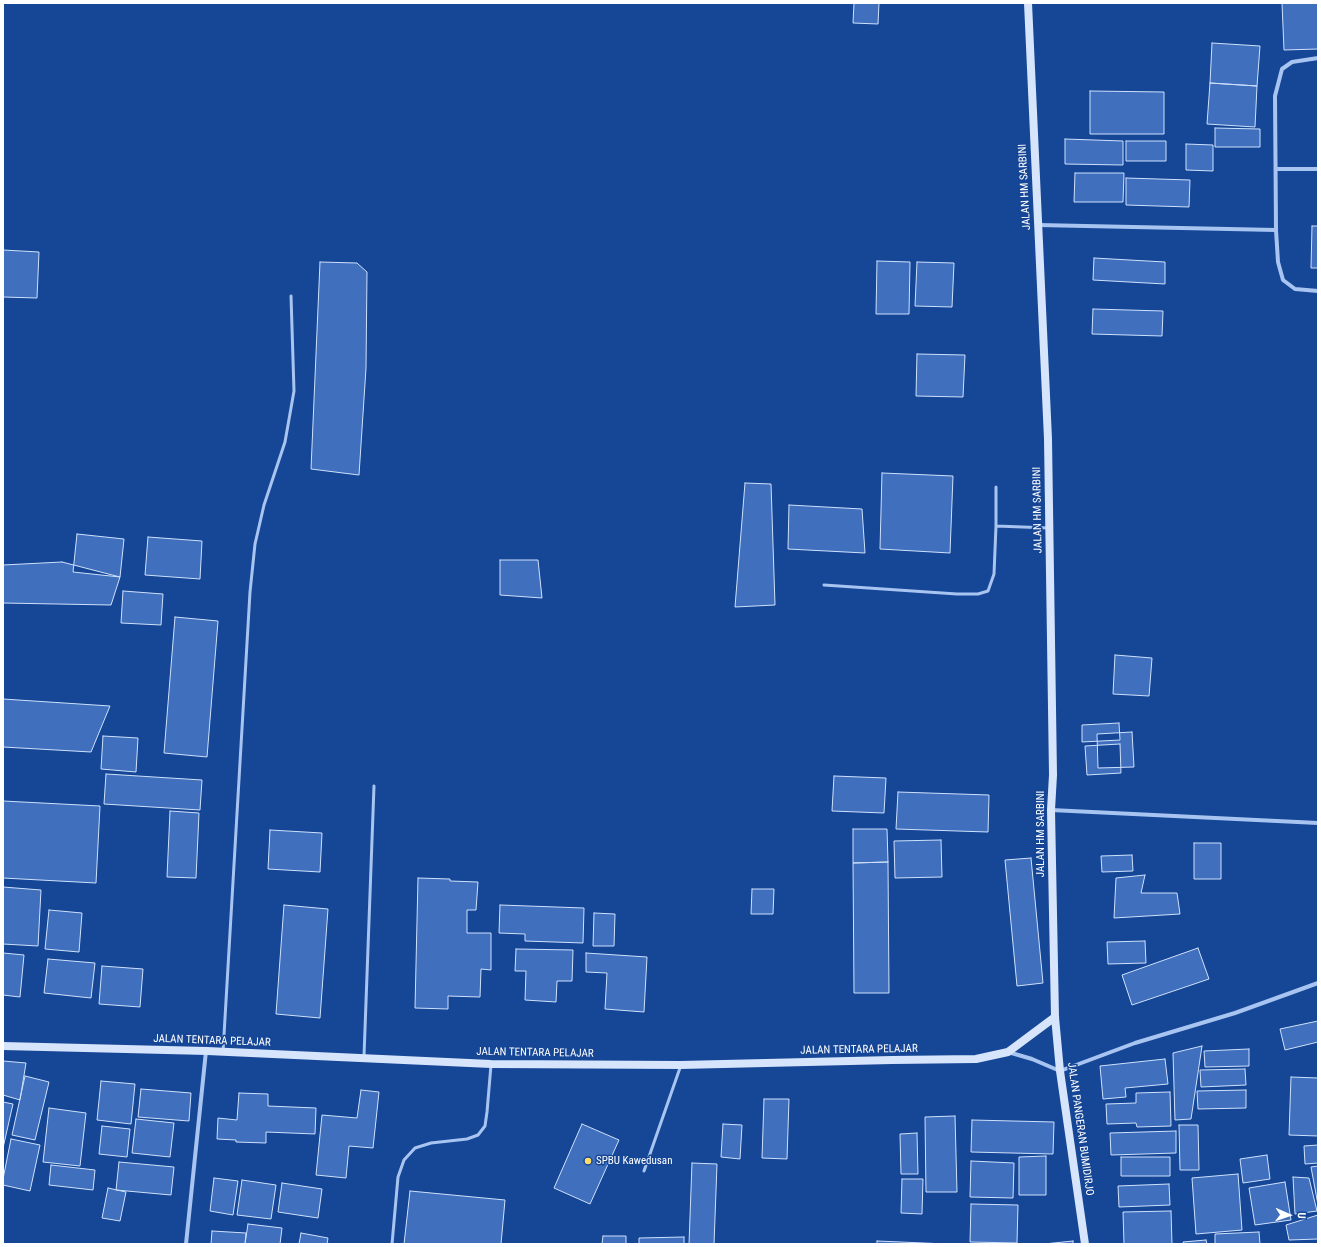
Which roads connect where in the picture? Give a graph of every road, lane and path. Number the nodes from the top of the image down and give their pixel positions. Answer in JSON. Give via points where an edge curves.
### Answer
{"nodes":[{"id":1,"x":1028,"y":3,"type":"edge"},
{"id":2,"x":1318,"y":58,"type":"edge"},
{"id":3,"x":1318,"y":168,"type":"edge"},
{"id":4,"x":1276,"y":169,"type":"junction"},
{"id":5,"x":1038,"y":225,"type":"junction"},
{"id":6,"x":1276,"y":230,"type":"junction"},
{"id":7,"x":1318,"y":291,"type":"edge"},
{"id":8,"x":291,"y":296,"type":"dead end"},
{"id":9,"x":996,"y":487,"type":"dead end"},
{"id":10,"x":996,"y":526,"type":"junction"},
{"id":11,"x":1049,"y":528,"type":"junction"},
{"id":12,"x":824,"y":586,"type":"dead end"},
{"id":13,"x":374,"y":786,"type":"dead end"},
{"id":14,"x":1050,"y":810,"type":"junction"},
{"id":15,"x":1318,"y":823,"type":"edge"},
{"id":16,"x":1318,"y":983,"type":"edge"},
{"id":17,"x":1055,"y":1017,"type":"junction"},
{"id":18,"x":3,"y":1046,"type":"edge"},
{"id":19,"x":206,"y":1050,"type":"junction"},
{"id":20,"x":223,"y":1052,"type":"junction"},
{"id":21,"x":1008,"y":1052,"type":"junction"},
{"id":22,"x":364,"y":1058,"type":"junction"},
{"id":23,"x":491,"y":1064,"type":"junction"},
{"id":24,"x":680,"y":1065,"type":"junction"},
{"id":25,"x":1060,"y":1071,"type":"junction"},
{"id":26,"x":644,"y":1171,"type":"dead end"},
{"id":27,"x":186,"y":1244,"type":"edge"},
{"id":28,"x":392,"y":1244,"type":"edge"},
{"id":29,"x":1085,"y":1244,"type":"edge"}],
"edges":[{"from":1,"to":5,"type":"main road","name":"JALAN HM SARBINI"},
{"from":2,"to":4,"type":"street","via":[[1292,62],[1282,69],[1276,96]]},
{"from":3,"to":4,"type":"street"},
{"from":4,"to":6,"type":"street"},
{"from":5,"to":6,"type":"street"},
{"from":5,"to":11,"type":"main road","name":"JALAN HM SARBINI","via":[[1048,439]]},
{"from":6,"to":7,"type":"street","via":[[1278,262],[1283,280],[1295,289]]},
{"from":8,"to":20,"type":"lane","via":[[294,391],[285,442],[264,505],[255,544],[250,592]]},
{"from":9,"to":10,"type":"lane"},
{"from":10,"to":11,"type":"lane"},
{"from":10,"to":12,"type":"lane","via":[[994,574],[988,591],[964,594]]},
{"from":11,"to":14,"type":"main road","name":"JALAN HM SARBINI","via":[[1053,775]]},
{"from":13,"to":22,"type":"lane"},
{"from":14,"to":15,"type":"street"},
{"from":14,"to":17,"type":"main road","name":"JALAN HM SARBINI"},
{"from":16,"to":25,"type":"street","via":[[1235,1013],[1135,1043]]},
{"from":17,"to":21,"type":"main road","name":"JALAN TENTARA PELAJAR"},
{"from":17,"to":25,"type":"main road","name":"JALAN PANGERAN BUMIDIRJO"},
{"from":18,"to":19,"type":"main road","name":"JALAN TENTARA PELAJAR"},
{"from":19,"to":20,"type":"main road","name":"JALAN TENTARA PELAJAR"},
{"from":19,"to":27,"type":"street"},
{"from":20,"to":22,"type":"main road","name":"JALAN TENTARA PELAJAR"},
{"from":21,"to":24,"type":"main road","name":"JALAN TENTARA PELAJAR","via":[[976,1059]]},
{"from":21,"to":25,"type":"street"},
{"from":22,"to":23,"type":"main road","name":"JALAN TENTARA PELAJAR"},
{"from":23,"to":24,"type":"main road","name":"JALAN TENTARA PELAJAR"},
{"from":23,"to":28,"type":"lane","via":[[485,1126],[478,1135],[415,1148],[404,1160],[398,1177]]},
{"from":24,"to":26,"type":"lane"},
{"from":25,"to":29,"type":"main road","name":"JALAN PANGERAN BUMIDIRJO"}]}
